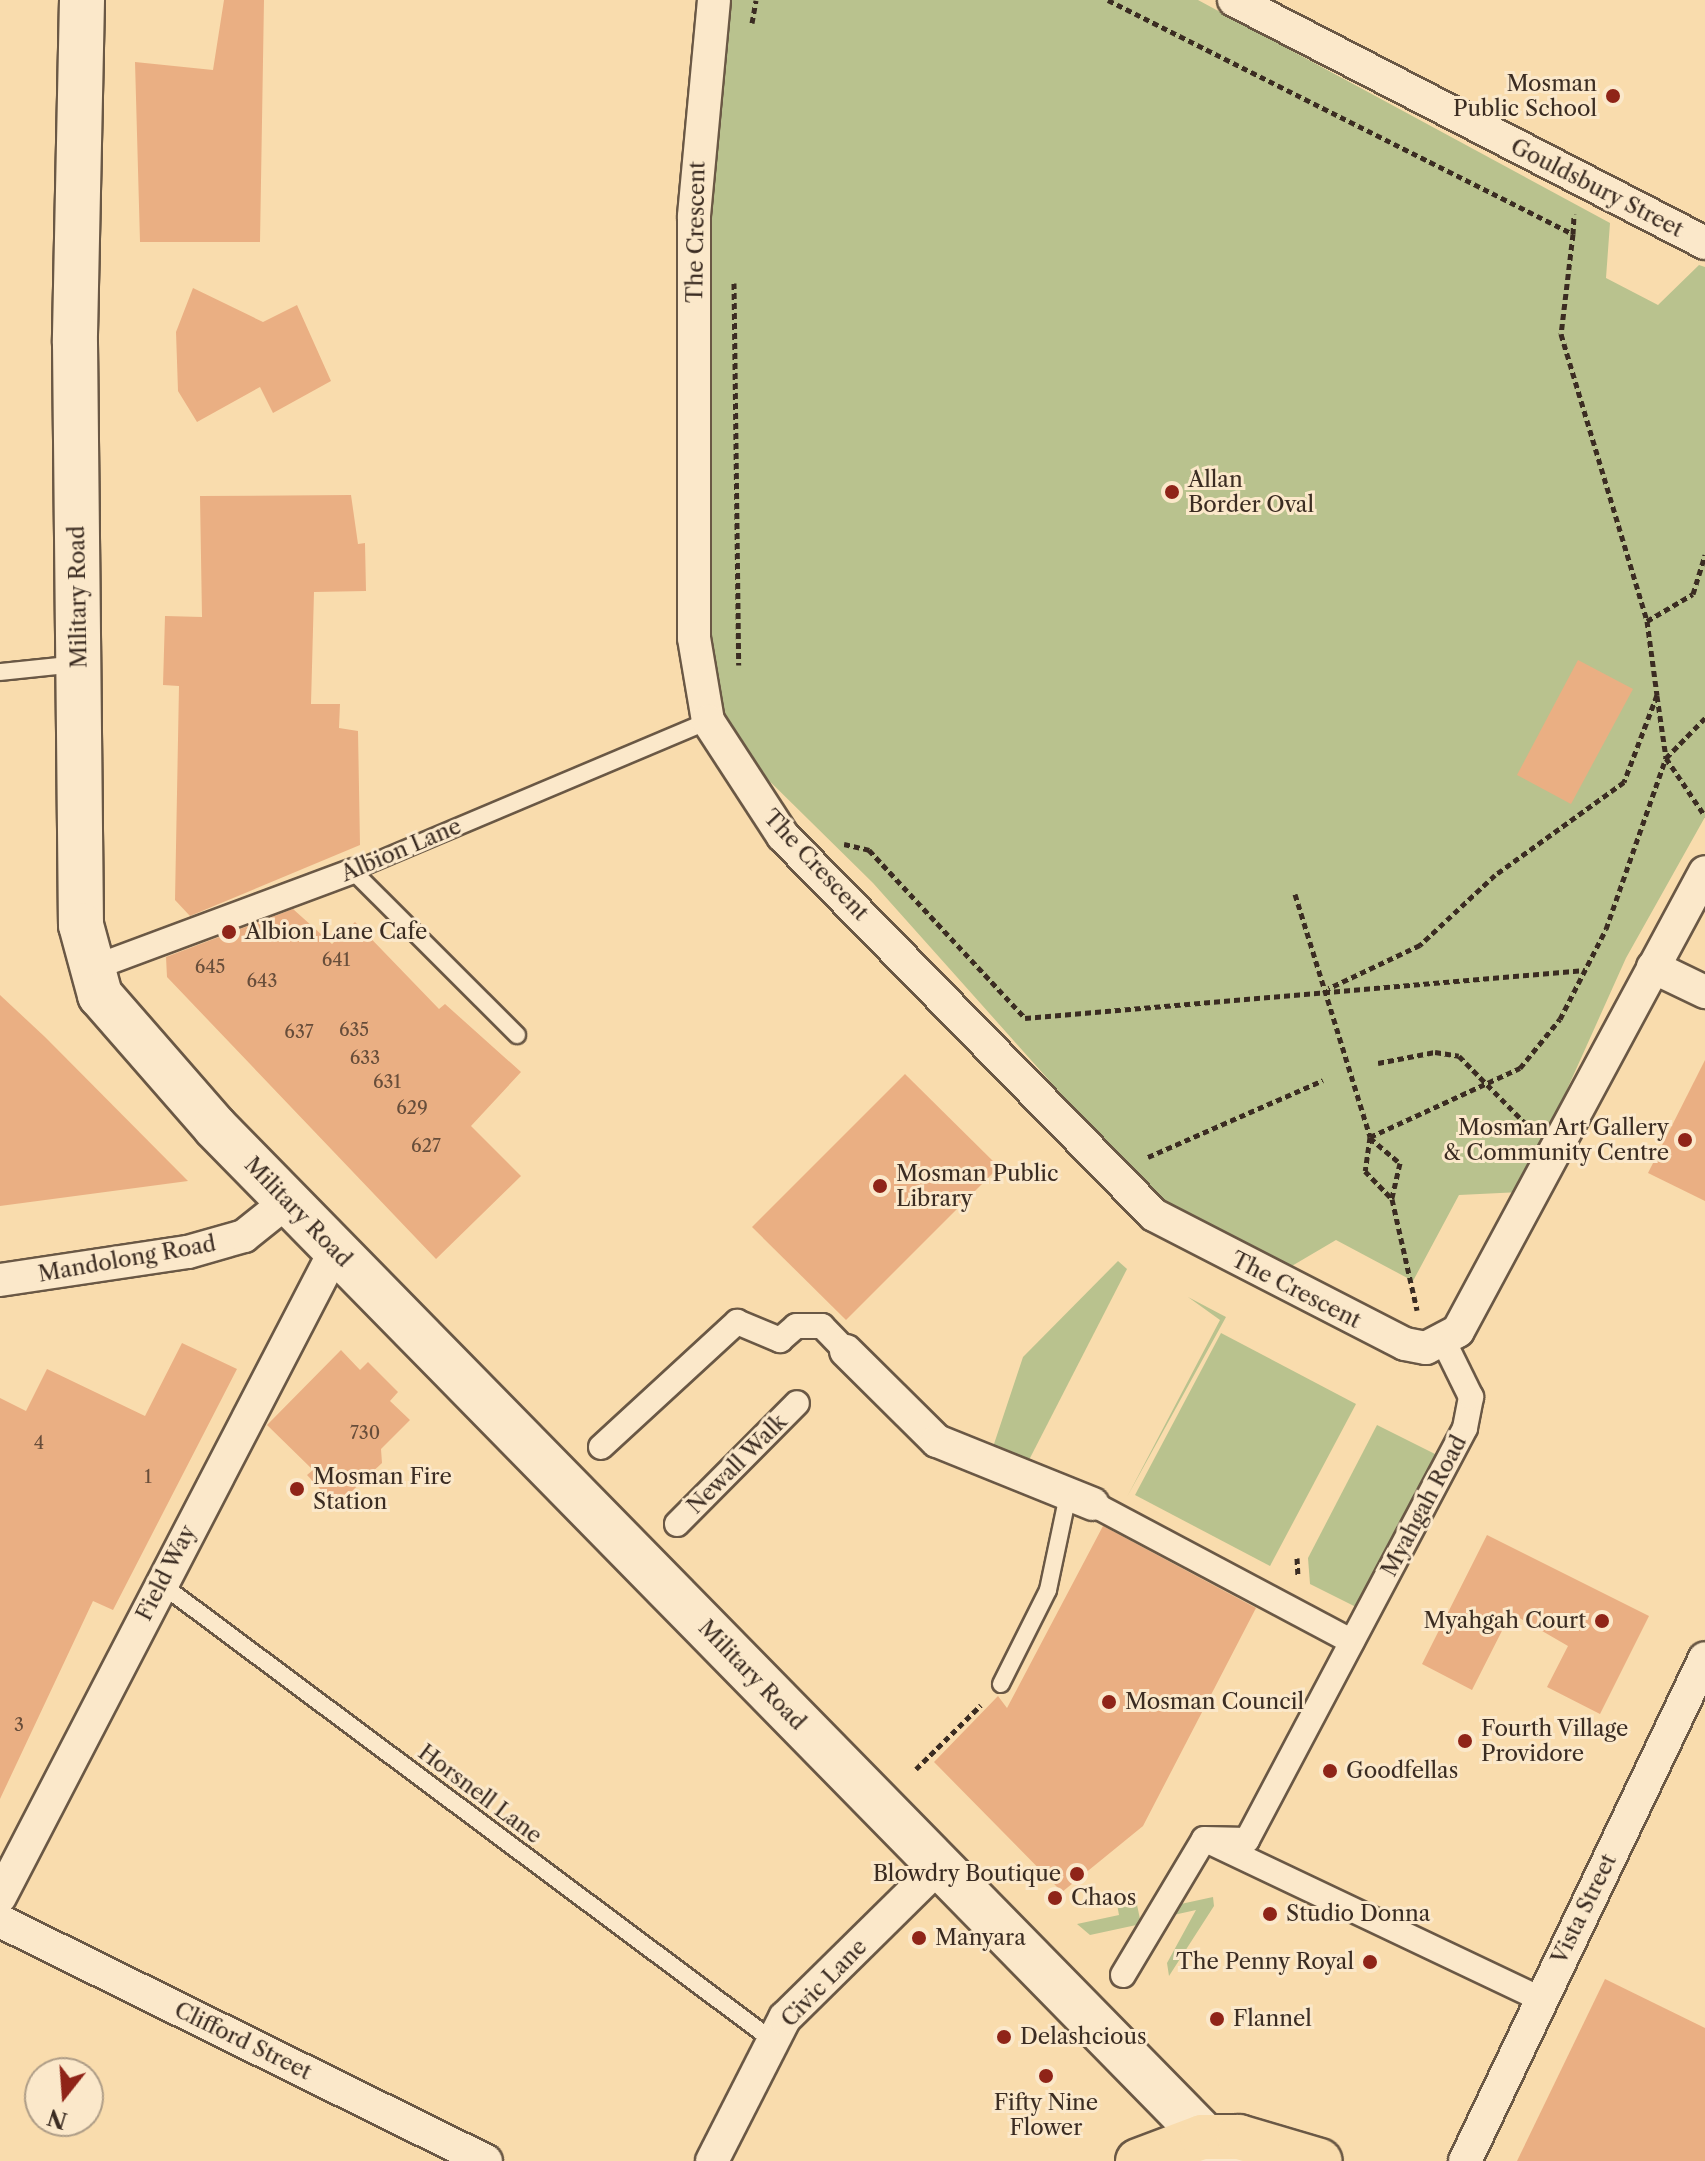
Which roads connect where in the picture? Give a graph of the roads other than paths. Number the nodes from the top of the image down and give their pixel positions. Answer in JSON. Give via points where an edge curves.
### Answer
{"nodes":[{"id":1,"x":82,"y":0,"type":"edge"},
{"id":2,"x":714,"y":0,"type":"edge"},
{"id":3,"x":1234,"y":0,"type":"edge"},
{"id":4,"x":1705,"y":243,"type":"edge"},
{"id":5,"x":79,"y":664,"type":"junction"},
{"id":6,"x":0,"y":672,"type":"edge"},
{"id":7,"x":708,"y":721,"type":"junction"},
{"id":8,"x":353,"y":871,"type":"junction"},
{"id":9,"x":1705,"y":872,"type":"edge"},
{"id":10,"x":1653,"y":967,"type":"junction"},
{"id":11,"x":90,"y":969,"type":"junction"},
{"id":12,"x":1705,"y":992,"type":"edge"},
{"id":13,"x":517,"y":1035,"type":"dead end"},
{"id":14,"x":289,"y":1200,"type":"junction"},
{"id":15,"x":335,"y":1251,"type":"junction"},
{"id":16,"x":0,"y":1280,"type":"edge"},
{"id":17,"x":1443,"y":1340,"type":"junction"},
{"id":18,"x":846,"y":1351,"type":"joint"},
{"id":19,"x":797,"y":1403,"type":"dead end"},
{"id":20,"x":601,"y":1447,"type":"dead end"},
{"id":21,"x":1078,"y":1492,"type":"junction"},
{"id":22,"x":677,"y":1524,"type":"dead end"},
{"id":23,"x":161,"y":1584,"type":"junction"},
{"id":24,"x":1352,"y":1642,"type":"junction"},
{"id":25,"x":1705,"y":1658,"type":"edge"},
{"id":26,"x":1001,"y":1684,"type":"road end"},
{"id":27,"x":1204,"y":1839,"type":"junction"},
{"id":28,"x":939,"y":1866,"type":"junction"},
{"id":29,"x":0,"y":1897,"type":"edge"},
{"id":30,"x":0,"y":1921,"type":"edge"},
{"id":31,"x":1123,"y":1975,"type":"dead end"},
{"id":32,"x":1541,"y":1999,"type":"junction"},
{"id":33,"x":772,"y":2040,"type":"junction"},
{"id":34,"x":1210,"y":2153,"type":"edge"},
{"id":35,"x":486,"y":2161,"type":"edge"},
{"id":36,"x":712,"y":2161,"type":"edge"},
{"id":37,"x":1138,"y":2161,"type":"edge"},
{"id":38,"x":1320,"y":2161,"type":"edge"},
{"id":39,"x":1465,"y":2161,"type":"edge"}],
"edges":[{"from":1,"to":5,"type":"main road","name":"Military Road","via":[[75,343]]},
{"from":2,"to":7,"type":"street","name":"The Crescent","via":[[694,217],[694,638]]},
{"from":3,"to":4,"type":"street","name":"Gouldsbury Street"},
{"from":5,"to":6,"type":"lane"},
{"from":5,"to":11,"type":"main road","name":"Military Road","via":[[81,925]]},
{"from":7,"to":8,"type":"lane","name":"Albion Lane"},
{"from":7,"to":17,"type":"street","name":"The Crescent","via":[[783,836],[1154,1215],[1405,1344],[1426,1348]]},
{"from":8,"to":11,"type":"street","name":"Albion Lane"},
{"from":8,"to":13,"type":"lane"},
{"from":9,"to":10,"type":"street"},
{"from":10,"to":12,"type":"street"},
{"from":10,"to":17,"type":"street","via":[[1488,1284],[1467,1320]]},
{"from":11,"to":14,"type":"main road","name":"Military Road","via":[[118,1024]]},
{"from":14,"to":15,"type":"main road","name":"Military Road"},
{"from":14,"to":16,"type":"street","name":"Mandolong Road","via":[[244,1236],[188,1252]]},
{"from":15,"to":23,"type":"street","name":"Field Way"},
{"from":15,"to":28,"type":"main road","name":"Military Road"},
{"from":17,"to":24,"type":"street","name":"Myahgah Road","via":[[1471,1397],[1465,1428]]},
{"from":18,"to":20,"type":"street","via":[[822,1326],[796,1326],[780,1340],[737,1322]]},
{"from":18,"to":21,"type":"street","via":[[937,1441]]},
{"from":19,"to":22,"type":"street","name":"Newall Walk"},
{"from":21,"to":24,"type":"street"},
{"from":21,"to":26,"type":"lane","via":[[1048,1590]]},
{"from":23,"to":29,"type":"street","name":"Field Way"},
{"from":23,"to":33,"type":"lane","name":"Horsnell Lane"},
{"from":24,"to":27,"type":"street","name":"Myahgah Road","via":[[1247,1840]]},
{"from":25,"to":32,"type":"street","name":"Vista Street"},
{"from":27,"to":31,"type":"street"},
{"from":27,"to":32,"type":"street"},
{"from":28,"to":33,"type":"street","name":"Civic Lane"},
{"from":28,"to":34,"type":"main road","name":"Military Road"},
{"from":30,"to":35,"type":"street","name":"Clifford Street"},
{"from":32,"to":39,"type":"street","name":"Vista Street"},
{"from":33,"to":36,"type":"street","name":"Civic Lane"},
{"from":34,"to":37,"type":"highway"},
{"from":34,"to":38,"type":"highway","via":[[1239,2137]]}]}
